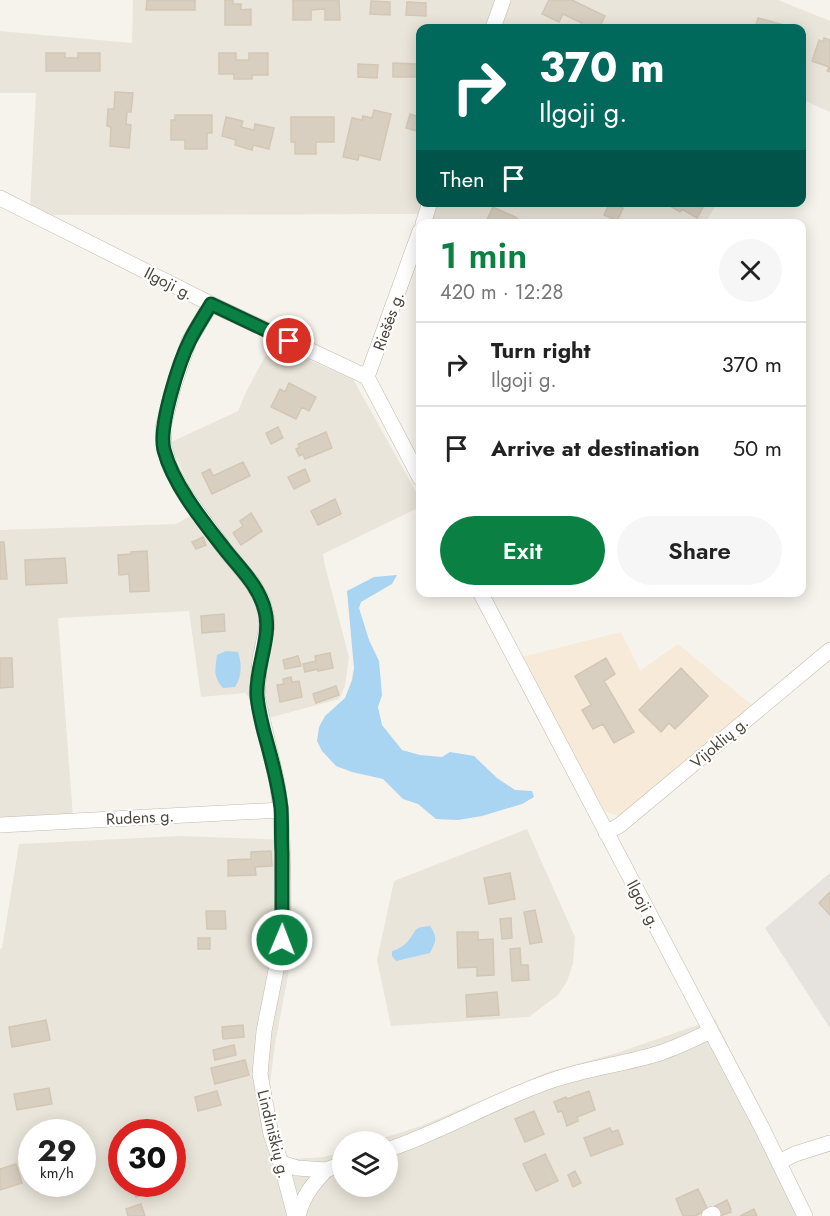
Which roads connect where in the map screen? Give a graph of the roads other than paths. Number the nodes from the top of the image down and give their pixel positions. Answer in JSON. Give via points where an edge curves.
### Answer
{"nodes":[{"id":1,"x":503,"y":0,"type":"edge"},
{"id":2,"x":494,"y":24,"type":"edge"},
{"id":3,"x":0,"y":198,"type":"edge"},
{"id":4,"x":416,"y":242,"type":"edge"},
{"id":5,"x":211,"y":304,"type":"junction"},
{"id":6,"x":367,"y":377,"type":"junction"},
{"id":7,"x":416,"y":470,"type":"edge"},
{"id":8,"x":483,"y":597,"type":"edge"},
{"id":9,"x":830,"y":650,"type":"edge"},
{"id":10,"x":281,"y":810,"type":"junction"},
{"id":11,"x":0,"y":825,"type":"edge"},
{"id":12,"x":606,"y":833,"type":"junction"},
{"id":13,"x":711,"y":1031,"type":"junction"},
{"id":14,"x":830,"y":1143,"type":"edge"},
{"id":15,"x":398,"y":1146,"type":"edge"},
{"id":16,"x":779,"y":1162,"type":"junction"},
{"id":17,"x":281,"y":1163,"type":"junction"},
{"id":18,"x":332,"y":1168,"type":"edge"},
{"id":19,"x":326,"y":1170,"type":"junction"},
{"id":20,"x":296,"y":1216,"type":"edge"},
{"id":21,"x":805,"y":1216,"type":"edge"}],
"edges":[{"from":1,"to":2,"type":"street"},
{"from":3,"to":5,"type":"street","name":"Ilgoji g."},
{"from":4,"to":6,"type":"street","name":"Riešės g."},
{"from":5,"to":6,"type":"street","name":"Ilgoji g."},
{"from":5,"to":10,"type":"street","name":"Lindiniškių g.","via":[[189,341],[173,388],[163,428],[164,447],[184,493],[262,600],[267,626],[257,696]]},
{"from":6,"to":7,"type":"street"},
{"from":8,"to":12,"type":"street","name":"Ilgoji g."},
{"from":9,"to":12,"type":"street","name":"Vijoklių g."},
{"from":10,"to":11,"type":"street","name":"Rudens g."},
{"from":10,"to":17,"type":"street","name":"Lindiniškių g.","via":[[282,940],[260,1074],[271,1134]]},
{"from":12,"to":13,"type":"street","name":"Ilgoji g."},
{"from":13,"to":15,"type":"street","via":[[659,1053],[543,1083]]},
{"from":13,"to":16,"type":"street","name":"Ilgoji g."},
{"from":14,"to":16,"type":"street"},
{"from":16,"to":21,"type":"street","name":"Ilgoji g."},
{"from":17,"to":19,"type":"street"},
{"from":17,"to":20,"type":"street","name":"Lindiniškių g."},
{"from":18,"to":19,"type":"street"},
{"from":19,"to":20,"type":"street","via":[[309,1189]]}]}
